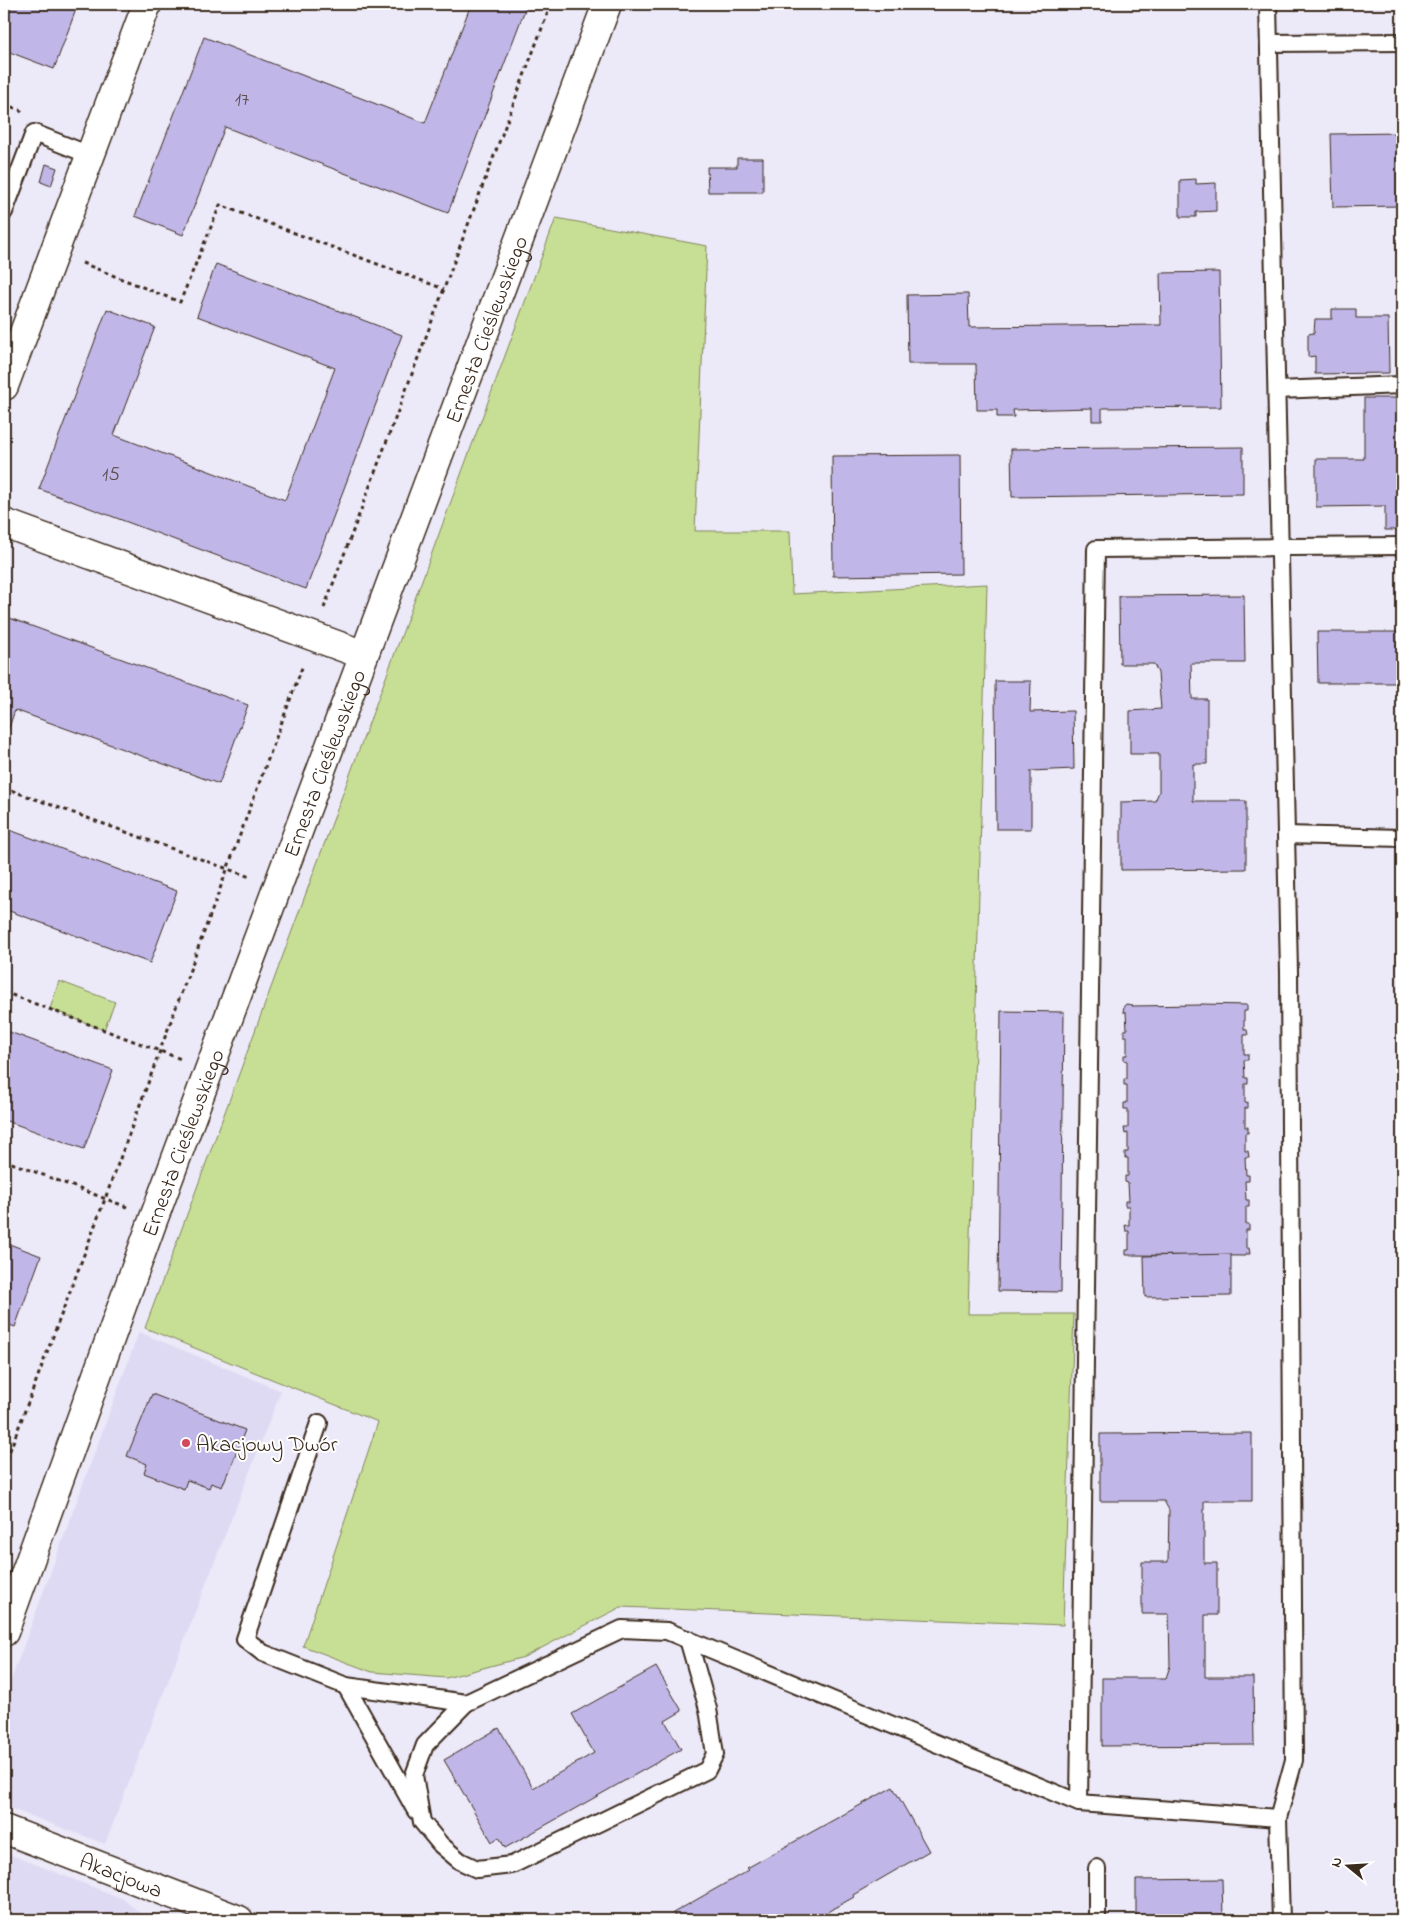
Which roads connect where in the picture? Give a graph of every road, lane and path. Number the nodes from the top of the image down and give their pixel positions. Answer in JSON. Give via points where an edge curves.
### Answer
{"nodes":[{"id":1,"x":148,"y":4,"type":"edge"},
{"id":2,"x":551,"y":4,"type":"edge"},
{"id":3,"x":607,"y":4,"type":"edge"},
{"id":4,"x":1268,"y":4,"type":"edge"},
{"id":5,"x":1402,"y":42,"type":"edge"},
{"id":6,"x":1269,"y":43,"type":"junction"},
{"id":7,"x":92,"y":156,"type":"junction"},
{"id":8,"x":4,"y":212,"type":"edge"},
{"id":9,"x":55,"y":252,"type":"junction"},
{"id":10,"x":444,"y":289,"type":"junction"},
{"id":11,"x":6,"y":376,"type":"edge"},
{"id":12,"x":1402,"y":385,"type":"edge"},
{"id":13,"x":1277,"y":390,"type":"junction"},
{"id":14,"x":4,"y":523,"type":"edge"},
{"id":15,"x":1402,"y":546,"type":"edge"},
{"id":16,"x":1280,"y":547,"type":"junction"},
{"id":17,"x":313,"y":636,"type":"junction"},
{"id":18,"x":364,"y":655,"type":"junction"},
{"id":19,"x":4,"y":794,"type":"edge"},
{"id":20,"x":1286,"y":835,"type":"junction"},
{"id":21,"x":1402,"y":838,"type":"edge"},
{"id":22,"x":227,"y":869,"type":"junction"},
{"id":23,"x":251,"y":877,"type":"dead end"},
{"id":24,"x":4,"y":992,"type":"edge"},
{"id":25,"x":159,"y":1050,"type":"junction"},
{"id":26,"x":184,"y":1060,"type":"dead end"},
{"id":27,"x":4,"y":1160,"type":"edge"},
{"id":28,"x":105,"y":1198,"type":"junction"},
{"id":29,"x":130,"y":1208,"type":"dead end"},
{"id":30,"x":319,"y":1424,"type":"dead end"},
{"id":31,"x":4,"y":1466,"type":"edge"},
{"id":32,"x":4,"y":1632,"type":"edge"},
{"id":33,"x":688,"y":1639,"type":"junction"},
{"id":34,"x":346,"y":1686,"type":"junction"},
{"id":35,"x":466,"y":1702,"type":"junction"},
{"id":36,"x":1079,"y":1803,"type":"junction"},
{"id":37,"x":1278,"y":1818,"type":"junction"},
{"id":38,"x":422,"y":1822,"type":"junction"},
{"id":39,"x":4,"y":1829,"type":"edge"},
{"id":40,"x":1097,"y":1868,"type":"dead end"},
{"id":41,"x":197,"y":1912,"type":"edge"},
{"id":42,"x":239,"y":1920,"type":"edge"},
{"id":43,"x":1097,"y":1920,"type":"edge"},
{"id":44,"x":1281,"y":1920,"type":"edge"}],
"edges":[{"from":1,"to":7,"type":"street"},
{"from":2,"to":10,"type":"path"},
{"from":3,"to":18,"type":"street","name":"Ernesta Cieślewskiego"},
{"from":4,"to":6,"type":"lane"},
{"from":5,"to":6,"type":"lane"},
{"from":6,"to":13,"type":"lane"},
{"from":7,"to":8,"type":"lane","via":[[34,133]]},
{"from":7,"to":9,"type":"street"},
{"from":9,"to":10,"type":"path","via":[[180,302],[220,205]]},
{"from":9,"to":11,"type":"street"},
{"from":10,"to":17,"type":"path"},
{"from":12,"to":13,"type":"lane"},
{"from":13,"to":16,"type":"lane"},
{"from":14,"to":17,"type":"street","name":"Ernesta Cieślewskiego"},
{"from":15,"to":16,"type":"lane"},
{"from":16,"to":20,"type":"lane"},
{"from":16,"to":36,"type":"lane","via":[[1096,549]]},
{"from":17,"to":18,"type":"street","name":"Ernesta Cieślewskiego"},
{"from":17,"to":22,"type":"path"},
{"from":18,"to":32,"type":"street","name":"Ernesta Cieślewskiego"},
{"from":19,"to":22,"type":"path","via":[[13,791]]},
{"from":20,"to":21,"type":"lane"},
{"from":20,"to":37,"type":"lane","via":[[1290,982],[1294,1760]]},
{"from":22,"to":23,"type":"path"},
{"from":22,"to":25,"type":"path"},
{"from":24,"to":25,"type":"path"},
{"from":25,"to":26,"type":"path"},
{"from":25,"to":28,"type":"path"},
{"from":27,"to":28,"type":"path"},
{"from":28,"to":29,"type":"path"},
{"from":28,"to":31,"type":"path"},
{"from":30,"to":34,"type":"lane","via":[[245,1639],[263,1653]]},
{"from":33,"to":35,"type":"lane","via":[[667,1631],[622,1629]]},
{"from":33,"to":36,"type":"lane"},
{"from":33,"to":38,"type":"lane","via":[[708,1709],[715,1754],[707,1770],[512,1865],[477,1869],[460,1861]]},
{"from":34,"to":35,"type":"lane"},
{"from":34,"to":38,"type":"lane"},
{"from":35,"to":38,"type":"lane","via":[[425,1745],[414,1775]]},
{"from":36,"to":37,"type":"lane"},
{"from":37,"to":44,"type":"lane"},
{"from":39,"to":41,"type":"street","name":"Akacjowa"},
{"from":40,"to":43,"type":"lane"},
{"from":41,"to":42,"type":"street","name":"Akacjowa"}]}
